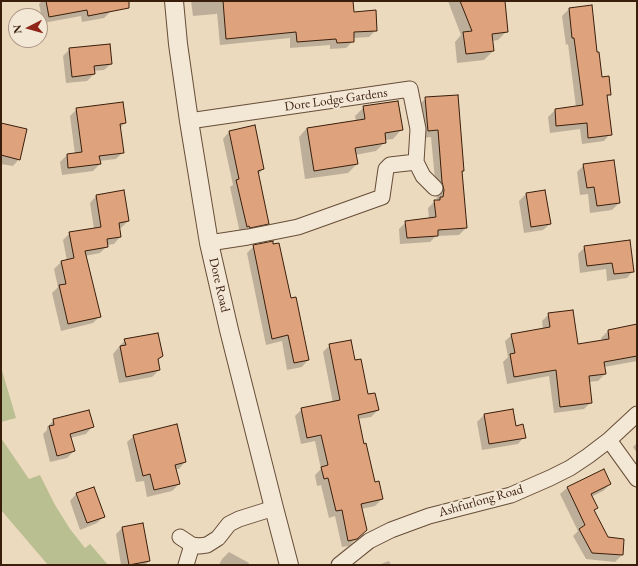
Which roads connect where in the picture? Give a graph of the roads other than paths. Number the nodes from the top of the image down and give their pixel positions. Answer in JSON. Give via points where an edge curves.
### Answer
{"nodes":[{"id":1,"x":174,"y":1,"type":"edge"},
{"id":2,"x":188,"y":121,"type":"junction"},
{"id":3,"x":416,"y":162,"type":"junction"},
{"id":4,"x":435,"y":188,"type":"dead end"},
{"id":5,"x":209,"y":243,"type":"junction"},
{"id":6,"x":637,"y":414,"type":"edge"},
{"id":7,"x":609,"y":440,"type":"junction"},
{"id":8,"x":637,"y":479,"type":"edge"},
{"id":9,"x":274,"y":508,"type":"junction"},
{"id":10,"x":186,"y":565,"type":"edge"},
{"id":11,"x":289,"y":565,"type":"edge"},
{"id":12,"x":339,"y":565,"type":"edge"}],
"edges":[{"from":1,"to":2,"type":"street","name":"Dore Road"},
{"from":2,"to":3,"type":"street","name":"Dore Lodge Gardens","via":[[410,89],[418,129]]},
{"from":2,"to":5,"type":"street","name":"Dore Road"},
{"from":3,"to":4,"type":"street","via":[[422,176]]},
{"from":3,"to":5,"type":"street","via":[[390,165],[386,170],[382,197],[298,227]]},
{"from":5,"to":9,"type":"street","name":"Dore Road"},
{"from":6,"to":7,"type":"street","name":"Ashfurlong Road"},
{"from":7,"to":8,"type":"street"},
{"from":7,"to":12,"type":"street","name":"Ashfurlong Road","via":[[570,468],[511,495],[429,516],[391,530],[369,541]]},
{"from":9,"to":10,"type":"street","via":[[229,524],[218,538],[207,545],[199,546],[186,541]]},
{"from":9,"to":11,"type":"street","name":"Dore Road"}]}
